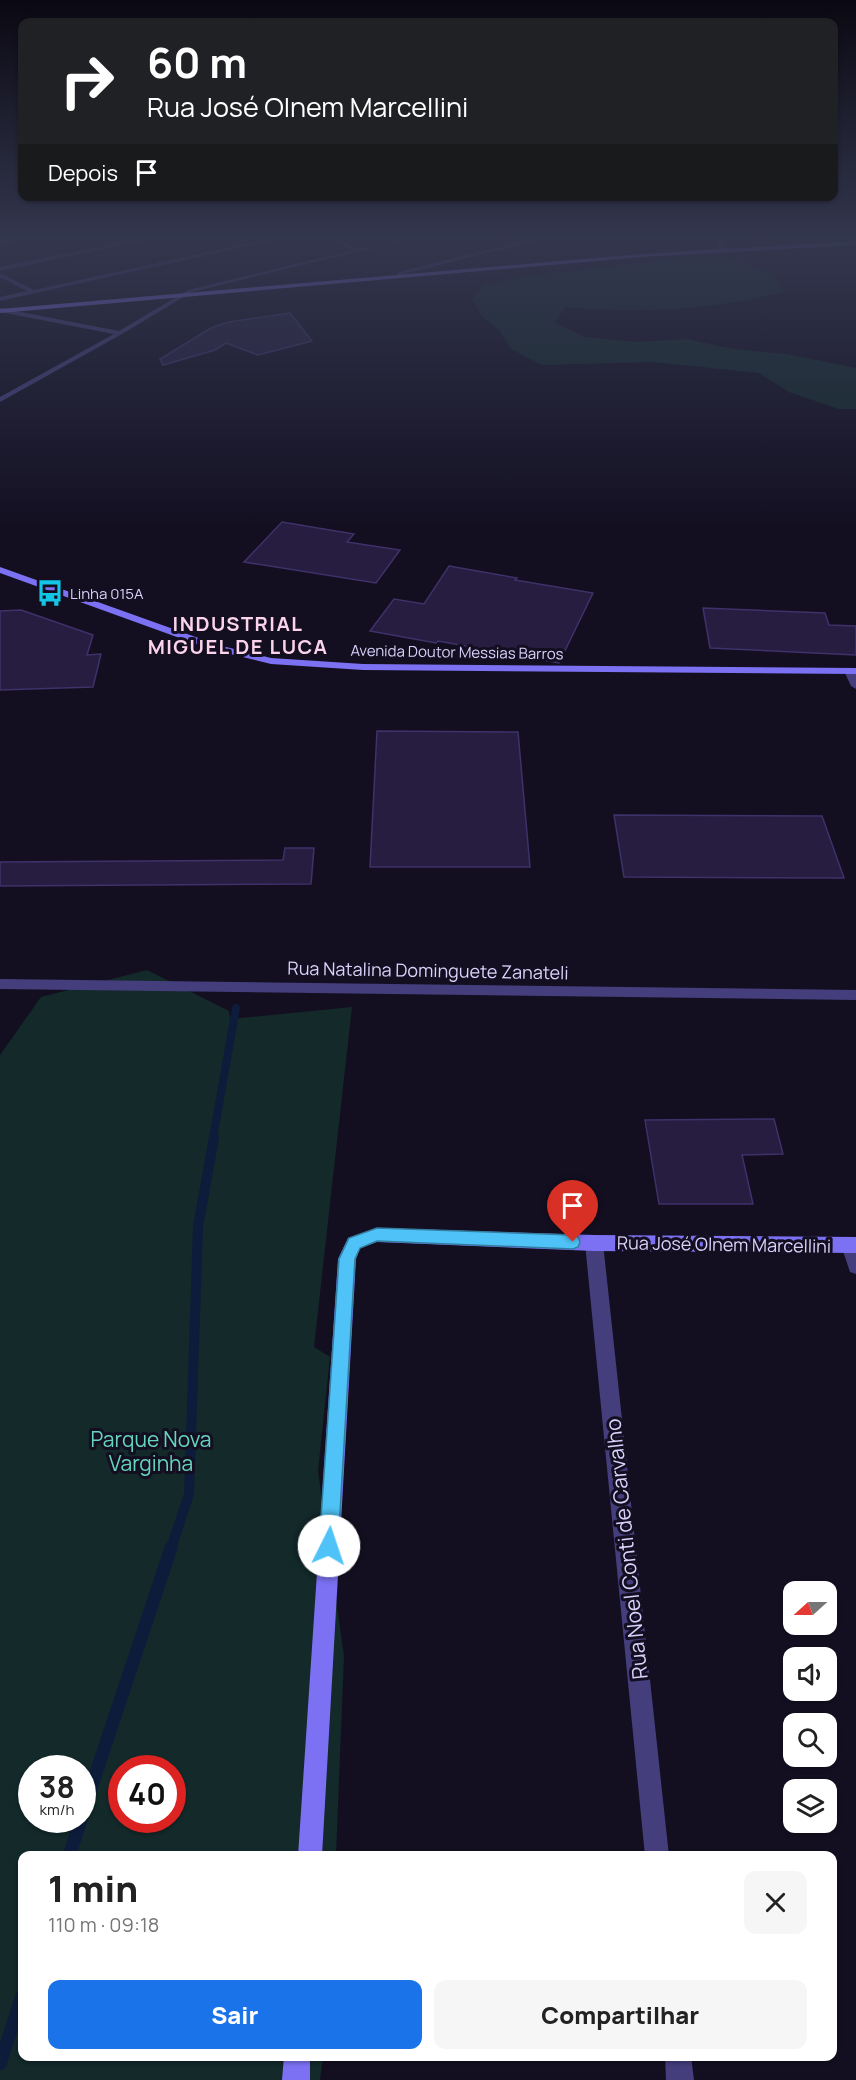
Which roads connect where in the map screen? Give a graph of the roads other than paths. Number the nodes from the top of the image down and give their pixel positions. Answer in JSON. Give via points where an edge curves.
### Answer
{"nodes":[{"id":1,"x":115,"y":336,"type":"edge"},
{"id":2,"x":0,"y":400,"type":"edge"},
{"id":3,"x":0,"y":570,"type":"edge"},
{"id":4,"x":853,"y":671,"type":"edge"},
{"id":5,"x":856,"y":686,"type":"edge"},
{"id":6,"x":0,"y":984,"type":"edge"},
{"id":7,"x":856,"y":996,"type":"edge"},
{"id":8,"x":594,"y":1243,"type":"junction"},
{"id":9,"x":853,"y":1245,"type":"edge"},
{"id":10,"x":856,"y":1266,"type":"edge"},
{"id":11,"x":310,"y":1851,"type":"edge"},
{"id":12,"x":656,"y":1851,"type":"edge"},
{"id":13,"x":297,"y":2061,"type":"edge"},
{"id":14,"x":678,"y":2061,"type":"edge"},
{"id":15,"x":296,"y":2080,"type":"edge"},
{"id":16,"x":680,"y":2080,"type":"edge"}],
"edges":[{"from":1,"to":2,"type":"street"},
{"from":3,"to":4,"type":"street","name":"Avenida Doutor Messias Barros","via":[[214,647],[271,661],[363,666]]},
{"from":4,"to":5,"type":"street"},
{"from":6,"to":7,"type":"street","name":"Rua Natalina Dominguete Zanateli"},
{"from":8,"to":9,"type":"street","name":"Rua José Olnem Marcellini"},
{"from":8,"to":11,"type":"street","name":"Rua José Olnem Marcellini","via":[[377,1234],[354,1243],[347,1259]]},
{"from":8,"to":12,"type":"street","name":"Rua Noel Conti de Carvalho"},
{"from":9,"to":10,"type":"street"},
{"from":13,"to":15,"type":"street"},
{"from":14,"to":16,"type":"street"}]}
